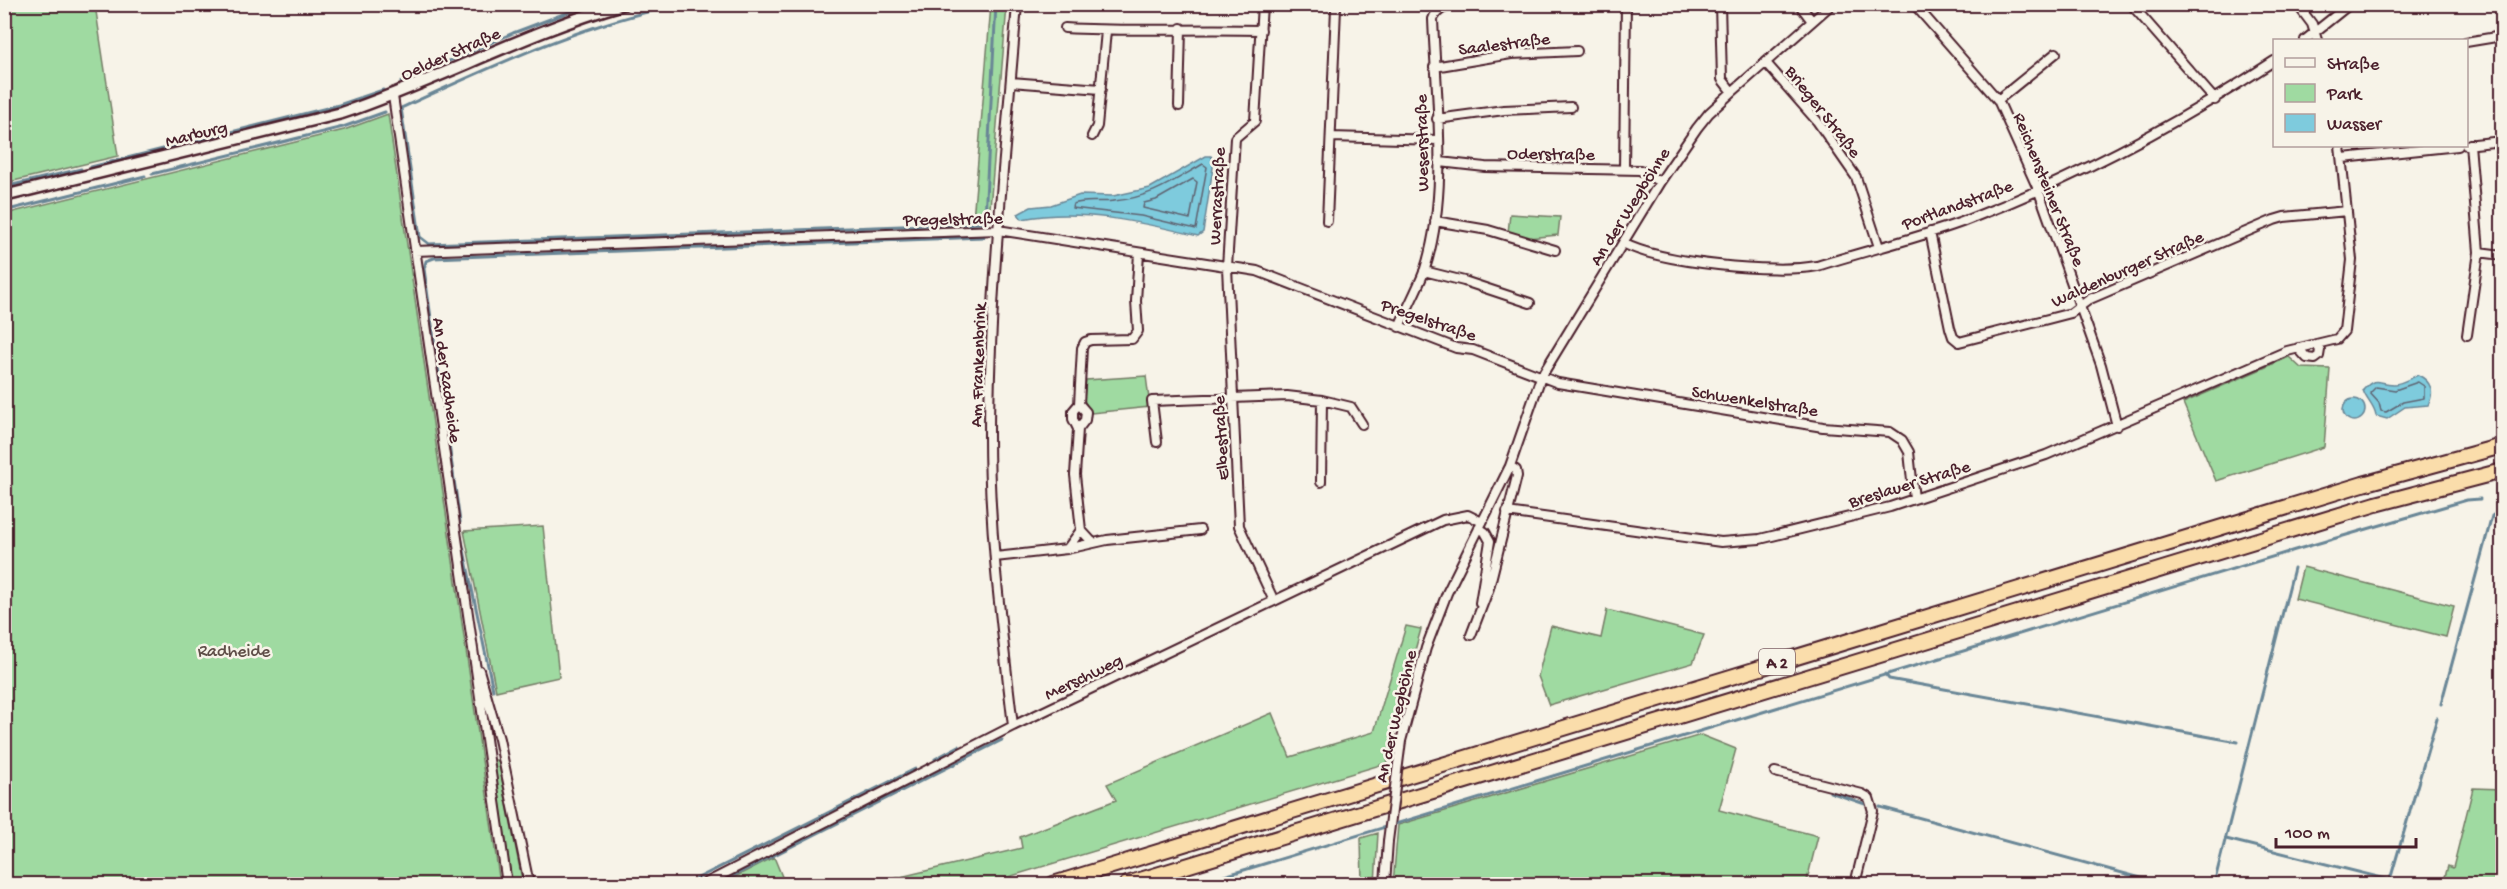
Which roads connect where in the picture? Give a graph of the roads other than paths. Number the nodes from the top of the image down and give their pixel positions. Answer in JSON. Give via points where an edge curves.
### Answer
{"nodes":[{"id":1,"x":623,"y":4,"type":"edge"},
{"id":2,"x":1017,"y":4,"type":"edge"},
{"id":3,"x":1262,"y":4,"type":"edge"},
{"id":4,"x":1457,"y":4,"type":"edge"},
{"id":5,"x":1626,"y":4,"type":"edge"},
{"id":6,"x":1720,"y":4,"type":"edge"},
{"id":7,"x":1799,"y":4,"type":"edge"},
{"id":8,"x":1832,"y":4,"type":"edge"},
{"id":9,"x":1914,"y":4,"type":"edge"},
{"id":10,"x":2131,"y":4,"type":"edge"},
{"id":11,"x":2297,"y":4,"type":"edge"},
{"id":12,"x":2350,"y":4,"type":"edge"},
{"id":13,"x":1336,"y":8,"type":"dead end"},
{"id":14,"x":1812,"y":21,"type":"junction"},
{"id":15,"x":1065,"y":28,"type":"dead end"},
{"id":16,"x":1181,"y":28,"type":"junction"},
{"id":17,"x":1261,"y":30,"type":"junction"},
{"id":18,"x":1106,"y":31,"type":"junction"},
{"id":19,"x":2502,"y":36,"type":"edge"},
{"id":20,"x":2317,"y":37,"type":"edge"},
{"id":21,"x":2468,"y":42,"type":"edge"},
{"id":22,"x":1577,"y":51,"type":"dead end"},
{"id":23,"x":2056,"y":53,"type":"dead end"},
{"id":24,"x":2273,"y":62,"type":"edge"},
{"id":25,"x":1766,"y":63,"type":"junction"},
{"id":26,"x":1434,"y":67,"type":"junction"},
{"id":27,"x":1011,"y":82,"type":"junction"},
{"id":28,"x":1101,"y":89,"type":"junction"},
{"id":29,"x":1732,"y":92,"type":"junction"},
{"id":30,"x":393,"y":96,"type":"junction"},
{"id":31,"x":1998,"y":100,"type":"junction"},
{"id":32,"x":2215,"y":100,"type":"junction"},
{"id":33,"x":1179,"y":106,"type":"dead end"},
{"id":34,"x":1572,"y":107,"type":"dead end"},
{"id":35,"x":1437,"y":119,"type":"junction"},
{"id":36,"x":1092,"y":136,"type":"dead end"},
{"id":37,"x":1330,"y":137,"type":"junction"},
{"id":38,"x":1438,"y":140,"type":"junction"},
{"id":39,"x":2502,"y":141,"type":"edge"},
{"id":40,"x":2468,"y":144,"type":"edge"},
{"id":41,"x":2340,"y":147,"type":"edge"},
{"id":42,"x":2448,"y":147,"type":"edge"},
{"id":43,"x":2343,"y":158,"type":"junction"},
{"id":44,"x":1440,"y":162,"type":"junction"},
{"id":45,"x":1624,"y":170,"type":"junction"},
{"id":46,"x":1660,"y":182,"type":"junction"},
{"id":47,"x":2038,"y":189,"type":"junction"},
{"id":48,"x":4,"y":196,"type":"edge"},
{"id":49,"x":2347,"y":211,"type":"junction"},
{"id":50,"x":1327,"y":221,"type":"dead end"},
{"id":51,"x":1435,"y":221,"type":"junction"},
{"id":52,"x":998,"y":230,"type":"junction"},
{"id":53,"x":1930,"y":232,"type":"junction"},
{"id":54,"x":1623,"y":243,"type":"junction"},
{"id":55,"x":1879,"y":247,"type":"junction"},
{"id":56,"x":1555,"y":250,"type":"dead end"},
{"id":57,"x":415,"y":251,"type":"junction"},
{"id":58,"x":1139,"y":252,"type":"junction"},
{"id":59,"x":2479,"y":252,"type":"junction"},
{"id":60,"x":2502,"y":255,"type":"edge"},
{"id":61,"x":1227,"y":267,"type":"junction"},
{"id":62,"x":1424,"y":271,"type":"junction"},
{"id":63,"x":1530,"y":303,"type":"dead end"},
{"id":64,"x":2080,"y":306,"type":"junction"},
{"id":65,"x":1399,"y":327,"type":"junction"},
{"id":66,"x":2467,"y":335,"type":"dead end"},
{"id":67,"x":2316,"y":344,"type":"junction"},
{"id":68,"x":2298,"y":348,"type":"junction"},
{"id":69,"x":1541,"y":377,"type":"junction"},
{"id":70,"x":1233,"y":398,"type":"junction"},
{"id":71,"x":1322,"y":400,"type":"junction"},
{"id":72,"x":1362,"y":424,"type":"dead end"},
{"id":73,"x":2117,"y":426,"type":"junction"},
{"id":74,"x":1156,"y":442,"type":"dead end"},
{"id":75,"x":2502,"y":446,"type":"edge"},
{"id":76,"x":1510,"y":466,"type":"junction"},
{"id":77,"x":2502,"y":471,"type":"edge"},
{"id":78,"x":1321,"y":482,"type":"dead end"},
{"id":79,"x":1914,"y":499,"type":"junction"},
{"id":80,"x":1507,"y":512,"type":"junction"},
{"id":81,"x":1481,"y":525,"type":"junction"},
{"id":82,"x":1081,"y":530,"type":"junction"},
{"id":83,"x":1200,"y":530,"type":"dead end"},
{"id":84,"x":1093,"y":543,"type":"junction"},
{"id":85,"x":1067,"y":549,"type":"junction"},
{"id":86,"x":995,"y":557,"type":"junction"},
{"id":87,"x":1274,"y":601,"type":"junction"},
{"id":88,"x":1480,"y":609,"type":"junction"},
{"id":89,"x":1471,"y":635,"type":"dead end"},
{"id":90,"x":477,"y":669,"type":"junction"},
{"id":91,"x":1013,"y":726,"type":"junction"},
{"id":92,"x":1775,"y":772,"type":"dead end"},
{"id":93,"x":507,"y":885,"type":"edge"},
{"id":94,"x":529,"y":885,"type":"edge"},
{"id":95,"x":704,"y":885,"type":"edge"},
{"id":96,"x":1053,"y":885,"type":"edge"},
{"id":97,"x":1127,"y":885,"type":"edge"},
{"id":98,"x":1385,"y":885,"type":"edge"},
{"id":99,"x":1855,"y":885,"type":"edge"}],
"edges":[{"from":1,"to":30,"type":"street","name":"Oelder Straße","via":[[514,43]]},
{"from":2,"to":27,"type":"street","name":"Am Frankenbrink"},
{"from":3,"to":17,"type":"street","name":"Werrastraße"},
{"from":4,"to":26,"type":"street","name":"Weserstraße","via":[[1435,12]]},
{"from":5,"to":45,"type":"street"},
{"from":6,"to":29,"type":"street","via":[[1722,79]]},
{"from":7,"to":14,"type":"street"},
{"from":8,"to":14,"type":"street","name":"An der Wegböhne"},
{"from":9,"to":31,"type":"street","name":"Reichensteiner Straße"},
{"from":10,"to":32,"type":"street"},
{"from":11,"to":20,"type":"street"},
{"from":12,"to":20,"type":"street"},
{"from":13,"to":37,"type":"street"},
{"from":14,"to":25,"type":"street","name":"An der Wegböhne"},
{"from":15,"to":18,"type":"street"},
{"from":16,"to":17,"type":"street"},
{"from":16,"to":18,"type":"street"},
{"from":16,"to":33,"type":"street"},
{"from":17,"to":61,"type":"street","name":"Werrastraße","via":[[1255,122],[1235,138]]},
{"from":18,"to":28,"type":"street"},
{"from":19,"to":21,"type":"street"},
{"from":22,"to":26,"type":"street","name":"Saalestraße","via":[[1511,54]]},
{"from":23,"to":31,"type":"street","name":"Reichensteiner Straße"},
{"from":24,"to":32,"type":"street","name":"Portlandstraße"},
{"from":25,"to":29,"type":"street","name":"An der Wegböhne"},
{"from":25,"to":55,"type":"street","name":"Brieger Straße","via":[[1817,121],[1856,177]]},
{"from":26,"to":35,"type":"street","name":"Weserstraße"},
{"from":27,"to":28,"type":"street"},
{"from":27,"to":52,"type":"street","name":"Am Frankenbrink"},
{"from":28,"to":36,"type":"street","via":[[1097,126]]},
{"from":29,"to":46,"type":"street","name":"An der Wegböhne","via":[[1709,113]]},
{"from":30,"to":48,"type":"street","name":"Marburg","via":[[290,127]]},
{"from":30,"to":57,"type":"street","name":"An der Radheide"},
{"from":31,"to":47,"type":"street","name":"Reichensteiner Straße"},
{"from":32,"to":47,"type":"street","name":"Portlandstraße","via":[[2127,148]]},
{"from":34,"to":35,"type":"street","via":[[1504,110]]},
{"from":35,"to":38,"type":"street","name":"Weserstraße"},
{"from":37,"to":38,"type":"street"},
{"from":37,"to":50,"type":"street"},
{"from":38,"to":44,"type":"street","name":"Weserstraße"},
{"from":39,"to":40,"type":"street"},
{"from":40,"to":59,"type":"street"},
{"from":41,"to":43,"type":"street"},
{"from":42,"to":43,"type":"street"},
{"from":43,"to":49,"type":"street"},
{"from":44,"to":45,"type":"street","name":"Oderstraße","via":[[1485,167]]},
{"from":44,"to":51,"type":"street","name":"Weserstraße"},
{"from":45,"to":46,"type":"street","name":"Oderstraße","via":[[1640,171]]},
{"from":46,"to":54,"type":"street","name":"An der Wegböhne"},
{"from":47,"to":53,"type":"street","name":"Portlandstraße"},
{"from":47,"to":64,"type":"street","name":"Reichensteiner Straße"},
{"from":49,"to":64,"type":"street","name":"Waldenburger Straße","via":[[2274,220]]},
{"from":49,"to":67,"type":"street","name":"Breslauer Straße","via":[[2352,260],[2344,331],[2337,339]]},
{"from":51,"to":56,"type":"street","via":[[1488,230]]},
{"from":51,"to":62,"type":"street","name":"Weserstraße"},
{"from":52,"to":57,"type":"street","name":"Pregelstraße"},
{"from":52,"to":58,"type":"street","name":"Pregelstraße"},
{"from":52,"to":86,"type":"street","name":"Am Frankenbrink","via":[[989,434]]},
{"from":53,"to":55,"type":"street","name":"Portlandstraße"},
{"from":53,"to":64,"type":"street","name":"Waldenburger Straße","via":[[1950,328],[1959,342],[2072,313]]},
{"from":54,"to":55,"type":"street","name":"Portlandstraße","via":[[1675,259],[1747,268],[1807,268]]},
{"from":54,"to":69,"type":"street","name":"An der Wegböhne"},
{"from":57,"to":90,"type":"street","name":"An der Radheide"},
{"from":58,"to":61,"type":"street","name":"Pregelstraße"},
{"from":58,"to":82,"type":"street","via":[[1138,331],[1132,339],[1085,342],[1079,404],[1086,412],[1078,429],[1075,475]]},
{"from":59,"to":60,"type":"street"},
{"from":59,"to":66,"type":"street"},
{"from":61,"to":65,"type":"street","name":"Pregelstraße","via":[[1257,271]]},
{"from":61,"to":70,"type":"street","name":"Elbestraße"},
{"from":62,"to":63,"type":"street"},
{"from":62,"to":65,"type":"street","name":"Weserstraße"},
{"from":64,"to":73,"type":"street","name":"Reichensteiner Straße"},
{"from":65,"to":69,"type":"street","name":"Pregelstraße"},
{"from":67,"to":68,"type":"street","name":"Breslauer Straße"},
{"from":67,"to":68,"type":"street","name":"Breslauer Straße","via":[[2320,350],[2315,359],[2307,358]]},
{"from":68,"to":73,"type":"street","name":"Breslauer Straße"},
{"from":69,"to":76,"type":"street","name":"An der Wegböhne"},
{"from":69,"to":79,"type":"street","name":"Schwenkelstraße","via":[[1822,427],[1890,432],[1902,440],[1909,452]]},
{"from":70,"to":71,"type":"street","via":[[1287,396]]},
{"from":70,"to":74,"type":"street","via":[[1152,401]]},
{"from":70,"to":87,"type":"street","name":"Elbestraße","via":[[1239,526]]},
{"from":71,"to":72,"type":"street","via":[[1352,407]]},
{"from":71,"to":78,"type":"street"},
{"from":73,"to":79,"type":"street","name":"Breslauer Straße","via":[[2046,455]]},
{"from":75,"to":96,"type":"highway","number":"A 2","via":[[2362,484]]},
{"from":76,"to":80,"type":"street","name":"An der Wegböhne","via":[[1517,476]]},
{"from":76,"to":81,"type":"street","name":"An der Wegböhne"},
{"from":77,"to":97,"type":"highway","number":"A 2","via":[[2376,504]]},
{"from":79,"to":80,"type":"street","name":"Breslauer Straße","via":[[1741,542]]},
{"from":80,"to":88,"type":"street","name":"An der Wegböhne","via":[[1489,588]]},
{"from":81,"to":87,"type":"street","name":"Merschweg","via":[[1468,515],[1443,520]]},
{"from":81,"to":88,"type":"street","name":"An der Wegböhne","via":[[1490,541]]},
{"from":81,"to":98,"type":"street","name":"An der Wegböhne","bridge":true,"via":[[1447,593],[1426,648],[1401,741]]},
{"from":82,"to":84,"type":"street"},
{"from":82,"to":85,"type":"street"},
{"from":83,"to":84,"type":"street"},
{"from":84,"to":85,"type":"street"},
{"from":85,"to":86,"type":"street"},
{"from":86,"to":91,"type":"street","name":"Am Frankenbrink"},
{"from":87,"to":91,"type":"street","name":"Merschweg"},
{"from":88,"to":89,"type":"street","name":"An der Wegböhne"},
{"from":90,"to":93,"type":"street","name":"An der Radheide"},
{"from":90,"to":94,"type":"street","name":"An der Radheide","via":[[482,672],[499,739]]},
{"from":91,"to":95,"type":"street","name":"Merschweg"},
{"from":92,"to":99,"type":"street","via":[[1869,798],[1873,811]]}]}
